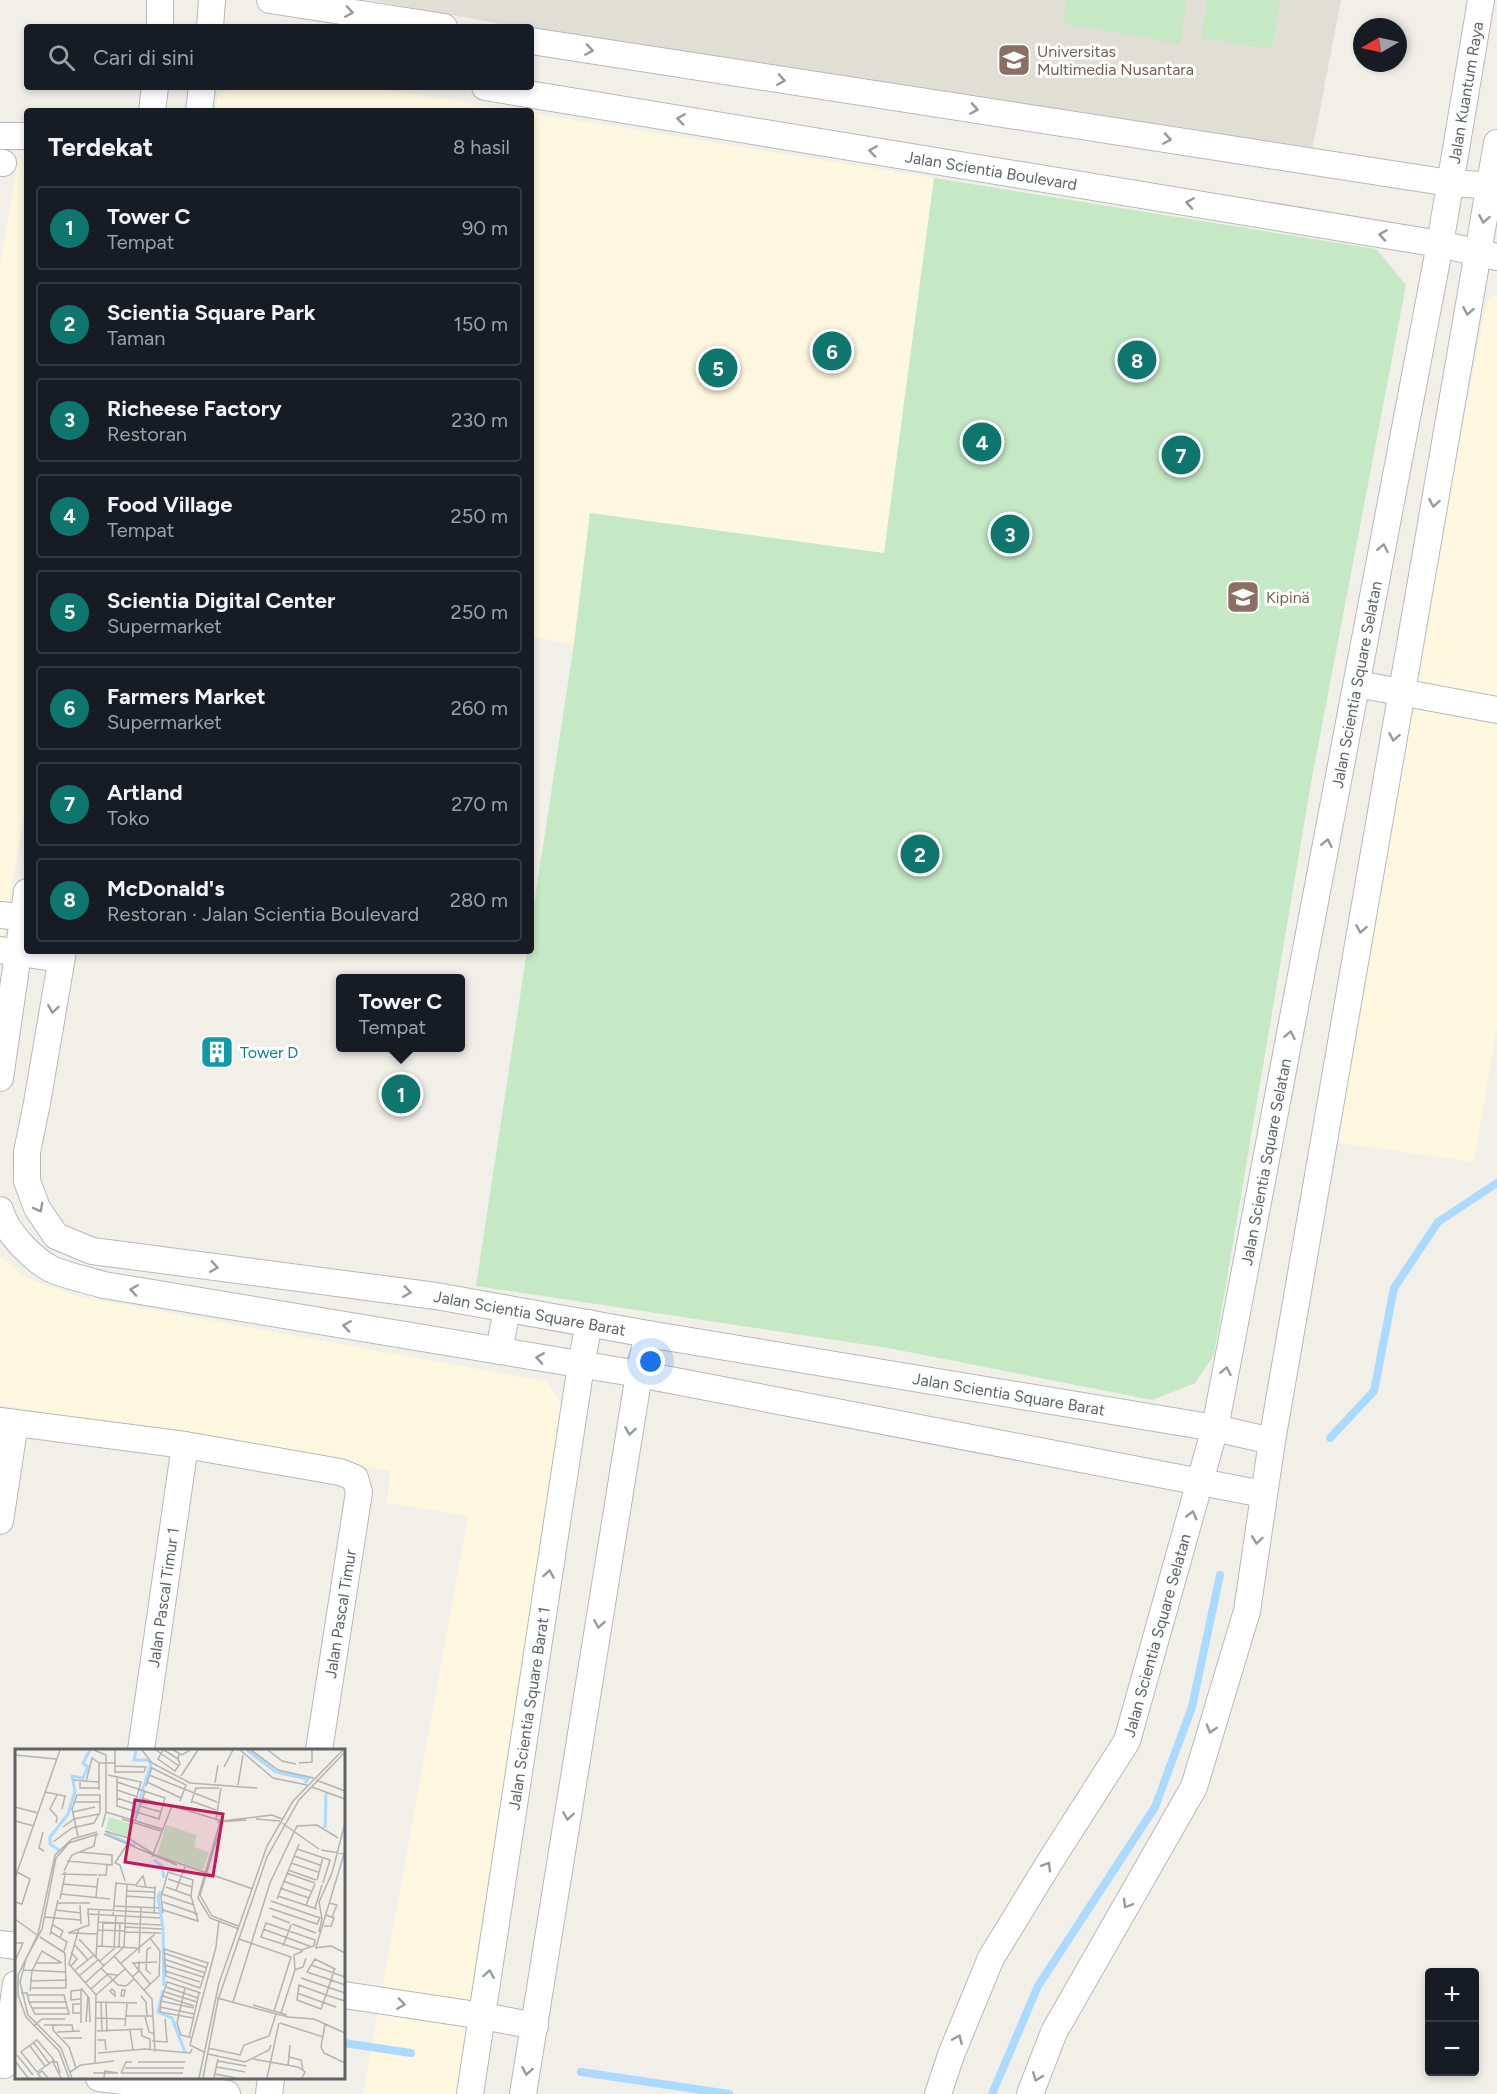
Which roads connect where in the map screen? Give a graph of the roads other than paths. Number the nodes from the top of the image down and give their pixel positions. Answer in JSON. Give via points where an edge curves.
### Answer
{"nodes":[{"id":1,"x":160,"y":0,"type":"edge"},
{"id":2,"x":212,"y":0,"type":"edge"},
{"id":3,"x":270,"y":0,"type":"edge"},
{"id":4,"x":1481,"y":0,"type":"edge"},
{"id":5,"x":160,"y":24,"type":"edge"},
{"id":6,"x":210,"y":24,"type":"edge"},
{"id":7,"x":425,"y":24,"type":"edge"},
{"id":8,"x":534,"y":41,"type":"edge"},
{"id":9,"x":155,"y":90,"type":"edge"},
{"id":10,"x":202,"y":90,"type":"edge"},
{"id":11,"x":503,"y":90,"type":"edge"},
{"id":12,"x":152,"y":108,"type":"edge"},
{"id":13,"x":199,"y":108,"type":"edge"},
{"id":14,"x":24,"y":135,"type":"edge"},
{"id":15,"x":0,"y":136,"type":"edge"},
{"id":16,"x":1497,"y":143,"type":"edge"},
{"id":17,"x":1450,"y":183,"type":"junction"},
{"id":18,"x":1493,"y":186,"type":"edge"},
{"id":19,"x":1440,"y":244,"type":"junction"},
{"id":20,"x":1487,"y":255,"type":"edge"},
{"id":21,"x":1357,"y":684,"type":"junction"},
{"id":22,"x":1402,"y":691,"type":"junction"},
{"id":23,"x":1497,"y":710,"type":"edge"},
{"id":24,"x":24,"y":900,"type":"edge"},
{"id":25,"x":17,"y":917,"type":"edge"},
{"id":26,"x":9,"y":951,"type":"edge"},
{"id":27,"x":24,"y":952,"type":"edge"},
{"id":28,"x":62,"y":955,"type":"edge"},
{"id":29,"x":0,"y":1078,"type":"edge"},
{"id":30,"x":0,"y":1210,"type":"edge"},
{"id":31,"x":507,"y":1309,"type":"junction"},
{"id":32,"x":590,"y":1323,"type":"junction"},
{"id":33,"x":648,"y":1334,"type":"junction"},
{"id":34,"x":499,"y":1351,"type":"junction"},
{"id":35,"x":581,"y":1365,"type":"junction"},
{"id":36,"x":639,"y":1374,"type":"junction"},
{"id":37,"x":8,"y":1422,"type":"edge"},
{"id":38,"x":1215,"y":1428,"type":"junction"},
{"id":39,"x":1272,"y":1441,"type":"junction"},
{"id":40,"x":185,"y":1445,"type":"junction"},
{"id":41,"x":1201,"y":1481,"type":"junction"},
{"id":42,"x":1263,"y":1494,"type":"junction"},
{"id":43,"x":0,"y":1521,"type":"edge"},
{"id":44,"x":141,"y":1749,"type":"edge"},
{"id":45,"x":319,"y":1749,"type":"edge"},
{"id":46,"x":0,"y":1944,"type":"edge"},
{"id":47,"x":15,"y":1946,"type":"edge"},
{"id":48,"x":15,"y":1990,"type":"edge"},
{"id":49,"x":345,"y":1995,"type":"edge"},
{"id":50,"x":483,"y":2016,"type":"junction"},
{"id":51,"x":535,"y":2026,"type":"junction"},
{"id":52,"x":7,"y":2066,"type":"edge"},
{"id":53,"x":97,"y":2079,"type":"edge"},
{"id":54,"x":105,"y":2079,"type":"edge"},
{"id":55,"x":272,"y":2079,"type":"edge"},
{"id":56,"x":92,"y":2094,"type":"edge"},
{"id":57,"x":227,"y":2094,"type":"edge"},
{"id":58,"x":270,"y":2094,"type":"edge"},
{"id":59,"x":470,"y":2094,"type":"edge"},
{"id":60,"x":523,"y":2094,"type":"edge"},
{"id":61,"x":938,"y":2094,"type":"edge"},
{"id":62,"x":1030,"y":2094,"type":"edge"}],
"edges":[{"from":1,"to":5,"type":"street"},
{"from":2,"to":6,"type":"street"},
{"from":3,"to":7,"type":"street","one_way":true},
{"from":4,"to":17,"type":"street","name":"Jalan Kuantum Raya"},
{"from":8,"to":17,"type":"street","one_way":true},
{"from":9,"to":12,"type":"street"},
{"from":10,"to":13,"type":"street"},
{"from":19,"to":11,"type":"street","name":"Jalan Scientia Boulevard","one_way":true},
{"from":14,"to":15,"type":"street"},
{"from":16,"to":18,"type":"street"},
{"from":17,"to":18,"type":"street"},
{"from":17,"to":19,"type":"street","name":"Jalan Scientia Square Selatan"},
{"from":18,"to":20,"type":"street","one_way":true},
{"from":19,"to":20,"type":"street","name":"Jalan Scientia Boulevard"},
{"from":21,"to":19,"type":"street","name":"Jalan Scientia Square Selatan","one_way":true},
{"from":20,"to":22,"type":"street","one_way":true},
{"from":21,"to":22,"type":"street"},
{"from":38,"to":21,"type":"street","name":"Jalan Scientia Square Selatan","one_way":true},
{"from":22,"to":23,"type":"street"},
{"from":22,"to":39,"type":"street","one_way":true},
{"from":24,"to":25,"type":"street"},
{"from":25,"to":26,"type":"street"},
{"from":26,"to":27,"type":"street"},
{"from":26,"to":29,"type":"street"},
{"from":28,"to":31,"type":"street","name":"Jalan Scientia Square Barat","one_way":true,"via":[[27,1152],[27,1181],[37,1208],[56,1236],[92,1251],[436,1296]]},
{"from":34,"to":30,"type":"street","one_way":true,"via":[[104,1285],[51,1268],[23,1247]]},
{"from":31,"to":32,"type":"street","name":"Jalan Scientia Square Barat"},
{"from":31,"to":34,"type":"street"},
{"from":32,"to":33,"type":"street","name":"Jalan Scientia Square Barat"},
{"from":32,"to":35,"type":"street","name":"Jalan Scientia Square Barat 1"},
{"from":33,"to":36,"type":"street"},
{"from":33,"to":38,"type":"street","name":"Jalan Scientia Square Barat"},
{"from":35,"to":34,"type":"street","one_way":true},
{"from":35,"to":36,"type":"street"},
{"from":50,"to":35,"type":"street","name":"Jalan Scientia Square Barat 1","one_way":true},
{"from":36,"to":41,"type":"street"},
{"from":36,"to":51,"type":"street","one_way":true},
{"from":37,"to":40,"type":"street"},
{"from":37,"to":43,"type":"street"},
{"from":38,"to":39,"type":"street","name":"Jalan Scientia Square Barat"},
{"from":38,"to":41,"type":"street","name":"Jalan Scientia Square Selatan"},
{"from":39,"to":42,"type":"street"},
{"from":40,"to":44,"type":"street","name":"Jalan Pascal Timur 1"},
{"from":40,"to":45,"type":"street","name":"Jalan Pascal Timur","via":[[340,1472],[355,1479],[359,1492]]},
{"from":41,"to":42,"type":"street"},
{"from":61,"to":41,"type":"street","name":"Jalan Scientia Square Selatan","one_way":true,"via":[[991,1958],[1127,1741]]},
{"from":42,"to":62,"type":"street","one_way":true,"via":[[1247,1611],[1194,1786],[1054,2032]]},
{"from":46,"to":47,"type":"street"},
{"from":48,"to":52,"type":"street"},
{"from":49,"to":50,"type":"street","one_way":true},
{"from":50,"to":51,"type":"street"},
{"from":50,"to":59,"type":"street","name":"Jalan Scientia Square Barat 1"},
{"from":51,"to":60,"type":"street","one_way":true},
{"from":53,"to":56,"type":"street"},
{"from":54,"to":57,"type":"street"},
{"from":55,"to":58,"type":"street"}]}
